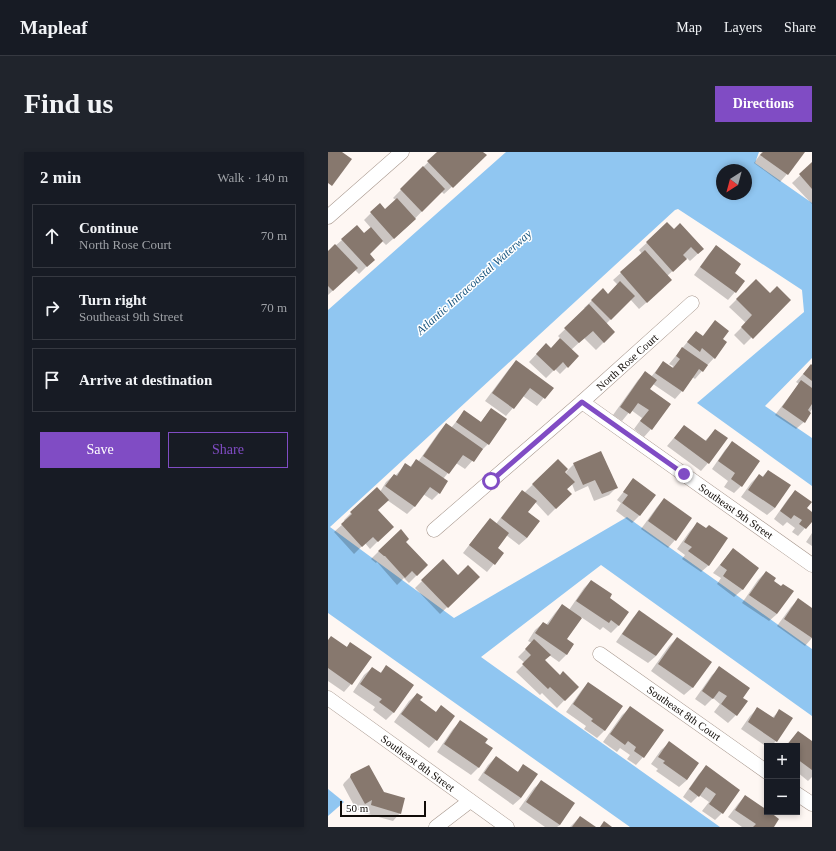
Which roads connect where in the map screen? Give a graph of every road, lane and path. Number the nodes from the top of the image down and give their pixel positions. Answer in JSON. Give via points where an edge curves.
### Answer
{"nodes":[{"id":1,"x":393,"y":154,"type":"edge"},
{"id":2,"x":328,"y":217,"type":"edge"},
{"id":3,"x":692,"y":303,"type":"dead end"},
{"id":4,"x":582,"y":402,"type":"junction"},
{"id":5,"x":434,"y":530,"type":"dead end"},
{"id":6,"x":812,"y":565,"type":"edge"},
{"id":7,"x":600,"y":654,"type":"dead end"},
{"id":8,"x":328,"y":698,"type":"edge"},
{"id":9,"x":764,"y":770,"type":"edge"},
{"id":10,"x":800,"y":796,"type":"edge"},
{"id":11,"x":470,"y":801,"type":"junction"},
{"id":12,"x":812,"y":804,"type":"edge"},
{"id":13,"x":436,"y":827,"type":"edge"},
{"id":14,"x":507,"y":827,"type":"edge"}],
"edges":[{"from":1,"to":2,"type":"street"},
{"from":3,"to":4,"type":"street","name":"North Rose Court"},
{"from":4,"to":5,"type":"street","name":"North Rose Court"},
{"from":4,"to":6,"type":"street","name":"Southeast 9th Street"},
{"from":7,"to":9,"type":"street","name":"Southeast 8th Court"},
{"from":8,"to":11,"type":"street","name":"Southeast 8th Street"},
{"from":10,"to":12,"type":"street"},
{"from":11,"to":13,"type":"street"},
{"from":11,"to":14,"type":"street","name":"Southeast 8th Street"}]}
